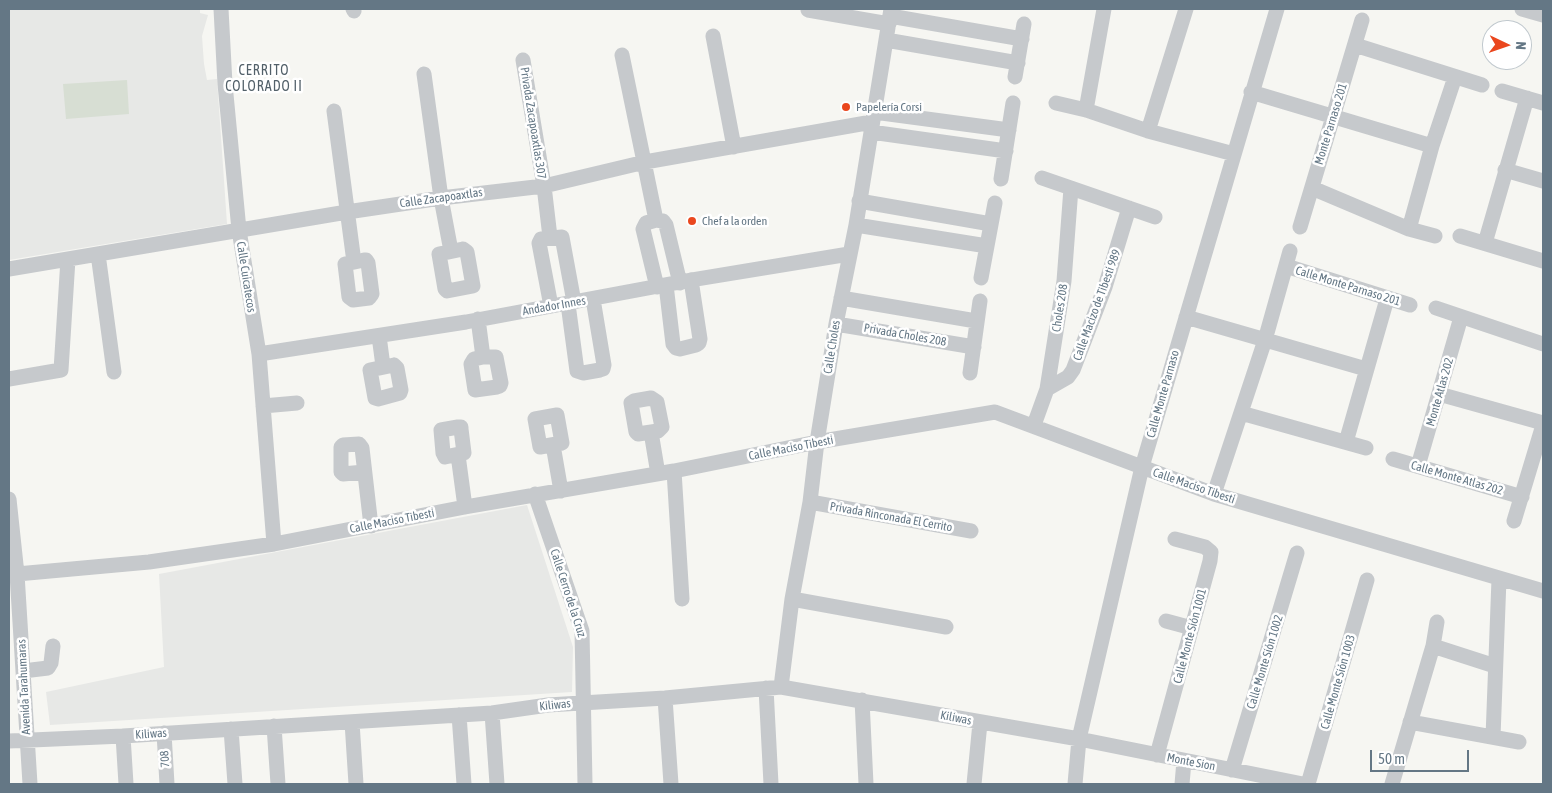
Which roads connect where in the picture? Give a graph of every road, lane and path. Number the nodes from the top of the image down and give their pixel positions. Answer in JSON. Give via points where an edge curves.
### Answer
{"nodes":[{"id":1,"x":221,"y":9,"type":"edge"},
{"id":2,"x":1104,"y":9,"type":"edge"},
{"id":3,"x":1186,"y":9,"type":"edge"},
{"id":4,"x":1277,"y":9,"type":"edge"},
{"id":5,"x":1522,"y":9,"type":"edge"},
{"id":6,"x":808,"y":10,"type":"dead end"},
{"id":7,"x":1543,"y":15,"type":"edge"},
{"id":8,"x":890,"y":16,"type":"edge"},
{"id":9,"x":1362,"y":20,"type":"dead end"},
{"id":10,"x":713,"y":36,"type":"dead end"},
{"id":11,"x":886,"y":40,"type":"junction"},
{"id":12,"x":1355,"y":45,"type":"junction"},
{"id":13,"x":622,"y":55,"type":"dead end"},
{"id":14,"x":523,"y":60,"type":"dead end"},
{"id":15,"x":424,"y":74,"type":"dead end"},
{"id":16,"x":1455,"y":77,"type":"junction"},
{"id":17,"x":1482,"y":85,"type":"dead end"},
{"id":18,"x":1502,"y":91,"type":"dead end"},
{"id":19,"x":1251,"y":92,"type":"junction"},
{"id":20,"x":1527,"y":98,"type":"junction"},
{"id":21,"x":1013,"y":103,"type":"dead end"},
{"id":22,"x":1056,"y":103,"type":"dead end"},
{"id":23,"x":1543,"y":103,"type":"edge"},
{"id":24,"x":1086,"y":110,"type":"junction"},
{"id":25,"x":334,"y":111,"type":"dead end"},
{"id":26,"x":1333,"y":116,"type":"junction"},
{"id":27,"x":872,"y":122,"type":"junction"},
{"id":28,"x":1009,"y":130,"type":"junction"},
{"id":29,"x":1148,"y":131,"type":"junction"},
{"id":30,"x":1432,"y":146,"type":"junction"},
{"id":31,"x":734,"y":147,"type":"junction"},
{"id":32,"x":1006,"y":151,"type":"junction"},
{"id":33,"x":1234,"y":154,"type":"junction"},
{"id":34,"x":645,"y":162,"type":"junction"},
{"id":35,"x":1506,"y":170,"type":"junction"},
{"id":36,"x":1042,"y":178,"type":"dead end"},
{"id":37,"x":1001,"y":180,"type":"dead end"},
{"id":38,"x":1543,"y":181,"type":"edge"},
{"id":39,"x":544,"y":186,"type":"junction"},
{"id":40,"x":1071,"y":188,"type":"junction"},
{"id":41,"x":1312,"y":188,"type":"junction"},
{"id":42,"x":441,"y":198,"type":"junction"},
{"id":43,"x":859,"y":201,"type":"junction"},
{"id":44,"x":995,"y":203,"type":"dead end"},
{"id":45,"x":1129,"y":208,"type":"junction"},
{"id":46,"x":347,"y":212,"type":"junction"},
{"id":47,"x":1155,"y":217,"type":"dead end"},
{"id":48,"x":656,"y":220,"type":"junction"},
{"id":49,"x":991,"y":224,"type":"junction"},
{"id":50,"x":856,"y":225,"type":"junction"},
{"id":51,"x":1300,"y":227,"type":"dead end"},
{"id":52,"x":1409,"y":229,"type":"junction"},
{"id":53,"x":239,"y":230,"type":"junction"},
{"id":54,"x":1435,"y":236,"type":"dead end"},
{"id":55,"x":1460,"y":236,"type":"dead end"},
{"id":56,"x":550,"y":237,"type":"junction"},
{"id":57,"x":1485,"y":244,"type":"junction"},
{"id":58,"x":987,"y":246,"type":"junction"},
{"id":59,"x":451,"y":251,"type":"dead end"},
{"id":60,"x":1290,"y":251,"type":"dead end"},
{"id":61,"x":98,"y":254,"type":"junction"},
{"id":62,"x":849,"y":254,"type":"junction"},
{"id":63,"x":68,"y":259,"type":"junction"},
{"id":64,"x":1543,"y":261,"type":"edge"},
{"id":65,"x":354,"y":262,"type":"dead end"},
{"id":66,"x":1286,"y":266,"type":"junction"},
{"id":67,"x":9,"y":269,"type":"edge"},
{"id":68,"x":981,"y":278,"type":"dead end"},
{"id":69,"x":674,"y":284,"type":"junction"},
{"id":70,"x":841,"y":298,"type":"junction"},
{"id":71,"x":593,"y":299,"type":"junction"},
{"id":72,"x":1387,"y":299,"type":"junction"},
{"id":73,"x":980,"y":301,"type":"dead end"},
{"id":74,"x":571,"y":303,"type":"junction"},
{"id":75,"x":1410,"y":305,"type":"dead end"},
{"id":76,"x":551,"y":306,"type":"junction"},
{"id":77,"x":1436,"y":308,"type":"dead end"},
{"id":78,"x":1186,"y":317,"type":"junction"},
{"id":79,"x":1462,"y":317,"type":"junction"},
{"id":80,"x":478,"y":320,"type":"junction"},
{"id":81,"x":976,"y":321,"type":"junction"},
{"id":82,"x":836,"y":324,"type":"junction"},
{"id":83,"x":379,"y":336,"type":"junction"},
{"id":84,"x":1265,"y":340,"type":"junction"},
{"id":85,"x":1543,"y":344,"type":"edge"},
{"id":86,"x":974,"y":347,"type":"junction"},
{"id":87,"x":259,"y":354,"type":"junction"},
{"id":88,"x":483,"y":357,"type":"dead end"},
{"id":89,"x":383,"y":366,"type":"dead end"},
{"id":90,"x":1366,"y":369,"type":"junction"},
{"id":91,"x":114,"y":372,"type":"dead end"},
{"id":92,"x":970,"y":373,"type":"dead end"},
{"id":93,"x":9,"y":379,"type":"edge"},
{"id":94,"x":1047,"y":389,"type":"junction"},
{"id":95,"x":1439,"y":394,"type":"junction"},
{"id":96,"x":297,"y":404,"type":"dead end"},
{"id":97,"x":263,"y":406,"type":"junction"},
{"id":98,"x":1241,"y":413,"type":"junction"},
{"id":99,"x":1543,"y":424,"type":"edge"},
{"id":100,"x":1034,"y":425,"type":"junction"},
{"id":101,"x":651,"y":432,"type":"dead end"},
{"id":102,"x":817,"y":442,"type":"junction"},
{"id":103,"x":1346,"y":442,"type":"junction"},
{"id":104,"x":553,"y":445,"type":"dead end"},
{"id":105,"x":1366,"y":448,"type":"dead end"},
{"id":106,"x":458,"y":455,"type":"dead end"},
{"id":107,"x":1393,"y":459,"type":"dead end"},
{"id":108,"x":1418,"y":466,"type":"junction"},
{"id":109,"x":1142,"y":468,"type":"junction"},
{"id":110,"x":364,"y":472,"type":"dead end"},
{"id":111,"x":674,"y":472,"type":"junction"},
{"id":112,"x":658,"y":474,"type":"junction"},
{"id":113,"x":561,"y":491,"type":"junction"},
{"id":114,"x":536,"y":494,"type":"junction"},
{"id":115,"x":1214,"y":494,"type":"junction"},
{"id":116,"x":1522,"y":497,"type":"junction"},
{"id":117,"x":9,"y":499,"type":"edge"},
{"id":118,"x":810,"y":502,"type":"junction"},
{"id":119,"x":465,"y":507,"type":"junction"},
{"id":120,"x":1514,"y":521,"type":"dead end"},
{"id":121,"x":371,"y":526,"type":"junction"},
{"id":122,"x":971,"y":531,"type":"dead end"},
{"id":123,"x":1175,"y":539,"type":"dead end"},
{"id":124,"x":274,"y":544,"type":"junction"},
{"id":125,"x":1297,"y":553,"type":"dead end"},
{"id":126,"x":17,"y":574,"type":"junction"},
{"id":127,"x":1499,"y":579,"type":"junction"},
{"id":128,"x":1367,"y":580,"type":"dead end"},
{"id":129,"x":1543,"y":591,"type":"edge"},
{"id":130,"x":682,"y":599,"type":"dead end"},
{"id":131,"x":792,"y":599,"type":"junction"},
{"id":132,"x":1166,"y":621,"type":"dead end"},
{"id":133,"x":1437,"y":622,"type":"dead end"},
{"id":134,"x":946,"y":627,"type":"dead end"},
{"id":135,"x":1192,"y":628,"type":"junction"},
{"id":136,"x":53,"y":646,"type":"dead end"},
{"id":137,"x":1433,"y":646,"type":"junction"},
{"id":138,"x":1495,"y":666,"type":"junction"},
{"id":139,"x":23,"y":671,"type":"junction"},
{"id":140,"x":774,"y":687,"type":"junction"},
{"id":141,"x":665,"y":698,"type":"junction"},
{"id":142,"x":862,"y":700,"type":"junction"},
{"id":143,"x":584,"y":702,"type":"junction"},
{"id":144,"x":492,"y":713,"type":"junction"},
{"id":145,"x":460,"y":715,"type":"junction"},
{"id":146,"x":352,"y":722,"type":"junction"},
{"id":147,"x":1410,"y":722,"type":"junction"},
{"id":148,"x":980,"y":723,"type":"junction"},
{"id":149,"x":274,"y":726,"type":"junction"},
{"id":150,"x":230,"y":729,"type":"junction"},
{"id":151,"x":164,"y":733,"type":"junction"},
{"id":152,"x":123,"y":736,"type":"junction"},
{"id":153,"x":1493,"y":737,"type":"junction"},
{"id":154,"x":1079,"y":739,"type":"junction"},
{"id":155,"x":27,"y":740,"type":"junction"},
{"id":156,"x":9,"y":741,"type":"edge"},
{"id":157,"x":1519,"y":742,"type":"dead end"},
{"id":158,"x":1157,"y":756,"type":"junction"},
{"id":159,"x":1184,"y":761,"type":"junction"},
{"id":160,"x":1232,"y":770,"type":"junction"},
{"id":161,"x":1282,"y":782,"type":"edge"},
{"id":162,"x":30,"y":784,"type":"edge"},
{"id":163,"x":126,"y":784,"type":"edge"},
{"id":164,"x":167,"y":784,"type":"edge"},
{"id":165,"x":235,"y":784,"type":"edge"},
{"id":166,"x":278,"y":784,"type":"edge"},
{"id":167,"x":356,"y":784,"type":"edge"},
{"id":168,"x":464,"y":784,"type":"edge"},
{"id":169,"x":497,"y":784,"type":"edge"},
{"id":170,"x":585,"y":784,"type":"edge"},
{"id":171,"x":671,"y":784,"type":"edge"},
{"id":172,"x":771,"y":784,"type":"edge"},
{"id":173,"x":866,"y":784,"type":"edge"},
{"id":174,"x":974,"y":784,"type":"edge"},
{"id":175,"x":1074,"y":784,"type":"edge"},
{"id":176,"x":1182,"y":784,"type":"edge"},
{"id":177,"x":1303,"y":784,"type":"edge"},
{"id":178,"x":1308,"y":784,"type":"edge"},
{"id":179,"x":1392,"y":784,"type":"edge"}],
"edges":[{"from":1,"to":53,"type":"street","name":"Calle Cuicatecos"},
{"from":2,"to":24,"type":"street"},
{"from":3,"to":29,"type":"street"},
{"from":4,"to":19,"type":"street","name":"Calle Monte Parnaso"},
{"from":5,"to":7,"type":"street"},
{"from":6,"to":8,"type":"street"},
{"from":8,"to":11,"type":"street","name":"Calle Choles"},
{"from":8,"to":11,"type":"street","via":[[1023,32],[1017,70]]},
{"from":9,"to":12,"type":"street","name":"Monte Parnaso 201"},
{"from":10,"to":31,"type":"street"},
{"from":11,"to":27,"type":"street","name":"Calle Choles"},
{"from":12,"to":16,"type":"street"},
{"from":12,"to":26,"type":"street","name":"Monte Parnaso 201"},
{"from":13,"to":34,"type":"street"},
{"from":14,"to":39,"type":"street","name":"Privada Zacapoaxtlas 307"},
{"from":15,"to":42,"type":"street"},
{"from":16,"to":17,"type":"street"},
{"from":16,"to":30,"type":"street"},
{"from":18,"to":20,"type":"street"},
{"from":19,"to":26,"type":"street"},
{"from":19,"to":33,"type":"street","name":"Calle Monte Parnaso"},
{"from":20,"to":23,"type":"street"},
{"from":20,"to":35,"type":"street"},
{"from":21,"to":28,"type":"street"},
{"from":22,"to":24,"type":"street"},
{"from":24,"to":29,"type":"street"},
{"from":25,"to":46,"type":"street"},
{"from":26,"to":30,"type":"street"},
{"from":26,"to":41,"type":"street","name":"Monte Parnaso 201"},
{"from":27,"to":28,"type":"street"},
{"from":27,"to":31,"type":"street","name":"Calle Zacapoaxtlas"},
{"from":27,"to":32,"type":"street"},
{"from":27,"to":43,"type":"street","name":"Calle Choles"},
{"from":28,"to":32,"type":"street"},
{"from":29,"to":33,"type":"street"},
{"from":30,"to":52,"type":"street"},
{"from":31,"to":34,"type":"street","name":"Calle Zacapoaxtlas"},
{"from":32,"to":37,"type":"street"},
{"from":33,"to":78,"type":"street","name":"Calle Monte Parnaso"},
{"from":34,"to":39,"type":"street","name":"Calle Zacapoaxtlas"},
{"from":34,"to":48,"type":"street"},
{"from":35,"to":38,"type":"street"},
{"from":35,"to":57,"type":"street"},
{"from":36,"to":40,"type":"street"},
{"from":39,"to":42,"type":"street","name":"Calle Zacapoaxtlas"},
{"from":39,"to":56,"type":"street","name":"Privada Zacapoaxtlas 307"},
{"from":40,"to":45,"type":"street"},
{"from":40,"to":94,"type":"street","name":"Choles 208","via":[[1064,281]]},
{"from":41,"to":51,"type":"street","name":"Monte Parnaso 201"},
{"from":41,"to":52,"type":"street"},
{"from":42,"to":46,"type":"street","name":"Calle Zacapoaxtlas"},
{"from":42,"to":59,"type":"street"},
{"from":43,"to":49,"type":"street"},
{"from":43,"to":50,"type":"street","name":"Calle Choles"},
{"from":44,"to":49,"type":"street"},
{"from":45,"to":47,"type":"street"},
{"from":45,"to":94,"type":"street","name":"Calle Macizo de Tibesti 989","via":[[1105,287],[1073,370],[1068,377]]},
{"from":46,"to":53,"type":"street","name":"Calle Zacapoaxtlas"},
{"from":46,"to":65,"type":"street"},
{"from":48,"to":69,"type":"street","via":[[666,225]]},
{"from":48,"to":69,"type":"street","via":[[646,223],[644,229]]},
{"from":49,"to":58,"type":"street"},
{"from":50,"to":58,"type":"street"},
{"from":50,"to":62,"type":"street","name":"Calle Choles"},
{"from":52,"to":54,"type":"street"},
{"from":53,"to":61,"type":"street","name":"Calle Zacapoaxtlas"},
{"from":53,"to":87,"type":"street","name":"Calle Cuicatecos"},
{"from":55,"to":57,"type":"street"},
{"from":56,"to":74,"type":"street","via":[[560,236],[563,239]]},
{"from":56,"to":76,"type":"street","via":[[541,239],[539,243]]},
{"from":57,"to":64,"type":"street"},
{"from":58,"to":68,"type":"street"},
{"from":60,"to":66,"type":"street","name":"Calle Monte Parnaso 201"},
{"from":61,"to":63,"type":"street","name":"Calle Zacapoaxtlas"},
{"from":61,"to":91,"type":"street"},
{"from":62,"to":69,"type":"street","name":"Andador Innes"},
{"from":62,"to":70,"type":"street","name":"Calle Choles"},
{"from":63,"to":67,"type":"street","name":"Calle Zacapoaxtlas"},
{"from":63,"to":93,"type":"street","via":[[61,370]]},
{"from":66,"to":72,"type":"street","name":"Calle Monte Parnaso 201"},
{"from":66,"to":84,"type":"street","name":"Calle Monte Parnaso 201"},
{"from":69,"to":71,"type":"street","name":"Andador Innes"},
{"from":70,"to":81,"type":"street","name":"Privada Choles 208"},
{"from":70,"to":82,"type":"street","name":"Calle Choles"},
{"from":71,"to":74,"type":"street","name":"Andador Innes"},
{"from":71,"to":74,"type":"street","via":[[604,365],[600,370],[577,371]]},
{"from":72,"to":75,"type":"street","name":"Calle Monte Parnaso 201"},
{"from":72,"to":90,"type":"street"},
{"from":73,"to":81,"type":"street"},
{"from":74,"to":76,"type":"street","name":"Andador Innes"},
{"from":76,"to":80,"type":"street","name":"Andador Innes"},
{"from":77,"to":79,"type":"street"},
{"from":78,"to":84,"type":"street"},
{"from":78,"to":109,"type":"street","name":"Calle Monte Parnaso"},
{"from":79,"to":85,"type":"street"},
{"from":79,"to":95,"type":"street","name":"Monte Atlas 202"},
{"from":80,"to":83,"type":"street","name":"Andador Innes"},
{"from":80,"to":88,"type":"street"},
{"from":81,"to":86,"type":"street"},
{"from":82,"to":86,"type":"street","name":"Privada Choles 208"},
{"from":82,"to":102,"type":"street","name":"Calle Choles"},
{"from":83,"to":87,"type":"street","name":"Andador Innes"},
{"from":83,"to":89,"type":"street"},
{"from":84,"to":90,"type":"street"},
{"from":84,"to":98,"type":"street","name":"Calle Monte Parnaso 201"},
{"from":86,"to":92,"type":"street"},
{"from":87,"to":97,"type":"street","name":"Calle Cuicatecos"},
{"from":90,"to":103,"type":"street"},
{"from":94,"to":100,"type":"street","name":"Choles 208"},
{"from":95,"to":99,"type":"street"},
{"from":95,"to":108,"type":"street","name":"Monte Atlas 202"},
{"from":96,"to":97,"type":"street"},
{"from":97,"to":124,"type":"street","name":"Calle Cuicatecos"},
{"from":98,"to":103,"type":"street"},
{"from":98,"to":115,"type":"street","name":"Calle Monte Parnaso 201"},
{"from":99,"to":116,"type":"street"},
{"from":100,"to":102,"type":"street","name":"Calle Maciso Tibesti","via":[[989,412]]},
{"from":100,"to":109,"type":"street","name":"Calle Maciso Tibesti"},
{"from":101,"to":112,"type":"street"},
{"from":102,"to":111,"type":"street","name":"Calle Maciso Tibesti"},
{"from":102,"to":118,"type":"street","name":"Calle Choles"},
{"from":103,"to":105,"type":"street"},
{"from":104,"to":113,"type":"street"},
{"from":106,"to":119,"type":"street"},
{"from":107,"to":108,"type":"street","name":"Calle Monte Atlas 202"},
{"from":108,"to":116,"type":"street","name":"Calle Monte Atlas 202"},
{"from":109,"to":115,"type":"street","name":"Calle Maciso Tibesti"},
{"from":109,"to":154,"type":"street","name":"Calle Monte Parnaso"},
{"from":110,"to":121,"type":"street"},
{"from":111,"to":112,"type":"street","name":"Calle Maciso Tibesti"},
{"from":111,"to":130,"type":"street"},
{"from":112,"to":113,"type":"street","name":"Calle Maciso Tibesti"},
{"from":113,"to":114,"type":"street","name":"Calle Maciso Tibesti"},
{"from":114,"to":119,"type":"street","name":"Calle Maciso Tibesti"},
{"from":114,"to":143,"type":"street","name":"Calle Cerro de la Cruz","via":[[582,631]]},
{"from":115,"to":127,"type":"street","name":"Calle Maciso Tibesti"},
{"from":116,"to":120,"type":"street"},
{"from":117,"to":126,"type":"street","name":"Avenida Tarahumaras"},
{"from":118,"to":122,"type":"street","name":"Privada Rinconada El Cerrito"},
{"from":118,"to":131,"type":"street","name":"Calle Choles"},
{"from":119,"to":121,"type":"street","name":"Calle Maciso Tibesti"},
{"from":121,"to":124,"type":"street","name":"Calle Maciso Tibesti"},
{"from":123,"to":135,"type":"street","name":"Calle Monte Sión 1001","via":[[1211,552]]},
{"from":124,"to":126,"type":"street","name":"Calle Maciso Tibesti","via":[[149,562]]},
{"from":125,"to":160,"type":"street","name":"Calle Monte Sión 1002"},
{"from":126,"to":139,"type":"street","name":"Avenida Tarahumaras"},
{"from":127,"to":129,"type":"street","name":"Calle Maciso Tibesti"},
{"from":127,"to":138,"type":"street"},
{"from":128,"to":178,"type":"street","name":"Calle Monte Sión 1003"},
{"from":131,"to":134,"type":"street"},
{"from":131,"to":140,"type":"street","name":"Calle Choles"},
{"from":132,"to":135,"type":"street"},
{"from":133,"to":137,"type":"street"},
{"from":135,"to":158,"type":"street","name":"Calle Monte Sión 1001"},
{"from":136,"to":139,"type":"street","via":[[48,668]]},
{"from":137,"to":138,"type":"street"},
{"from":137,"to":147,"type":"street"},
{"from":138,"to":153,"type":"street"},
{"from":139,"to":155,"type":"street","name":"Avenida Tarahumaras"},
{"from":140,"to":141,"type":"street","name":"Kiliwas"},
{"from":140,"to":142,"type":"street","name":"Kiliwas"},
{"from":140,"to":172,"type":"street","name":"Calle Choles"},
{"from":141,"to":143,"type":"street","name":"Kiliwas"},
{"from":141,"to":171,"type":"street"},
{"from":142,"to":148,"type":"street","name":"Kiliwas"},
{"from":142,"to":173,"type":"street"},
{"from":143,"to":144,"type":"street","name":"Kiliwas"},
{"from":143,"to":170,"type":"street","name":"Calle Cerro de la Cruz"},
{"from":144,"to":145,"type":"street","name":"Kiliwas"},
{"from":144,"to":169,"type":"street"},
{"from":145,"to":146,"type":"street","name":"Kiliwas"},
{"from":145,"to":168,"type":"street"},
{"from":146,"to":149,"type":"street","name":"Kiliwas"},
{"from":146,"to":167,"type":"street"},
{"from":147,"to":153,"type":"street"},
{"from":147,"to":179,"type":"street"},
{"from":148,"to":154,"type":"street","name":"Kiliwas"},
{"from":148,"to":174,"type":"street"},
{"from":149,"to":150,"type":"street","name":"Kiliwas"},
{"from":149,"to":166,"type":"street"},
{"from":150,"to":151,"type":"street","name":"Kiliwas"},
{"from":150,"to":165,"type":"street"},
{"from":151,"to":152,"type":"street","name":"Kiliwas"},
{"from":151,"to":164,"type":"street","name":"708"},
{"from":152,"to":155,"type":"street","name":"Kiliwas"},
{"from":152,"to":163,"type":"street"},
{"from":153,"to":157,"type":"street"},
{"from":154,"to":158,"type":"street","name":"Monte Sion"},
{"from":154,"to":175,"type":"street","name":"Calle Monte Parnaso"},
{"from":155,"to":156,"type":"street","name":"Kiliwas"},
{"from":155,"to":162,"type":"street","name":"Avenida Tarahumaras"},
{"from":158,"to":159,"type":"street","name":"Monte Sion"},
{"from":159,"to":160,"type":"street","name":"Monte Sion"},
{"from":159,"to":176,"type":"street"},
{"from":160,"to":161,"type":"street","name":"Monte Sion"},
{"from":161,"to":177,"type":"street","name":"Monte Sion"}]}
